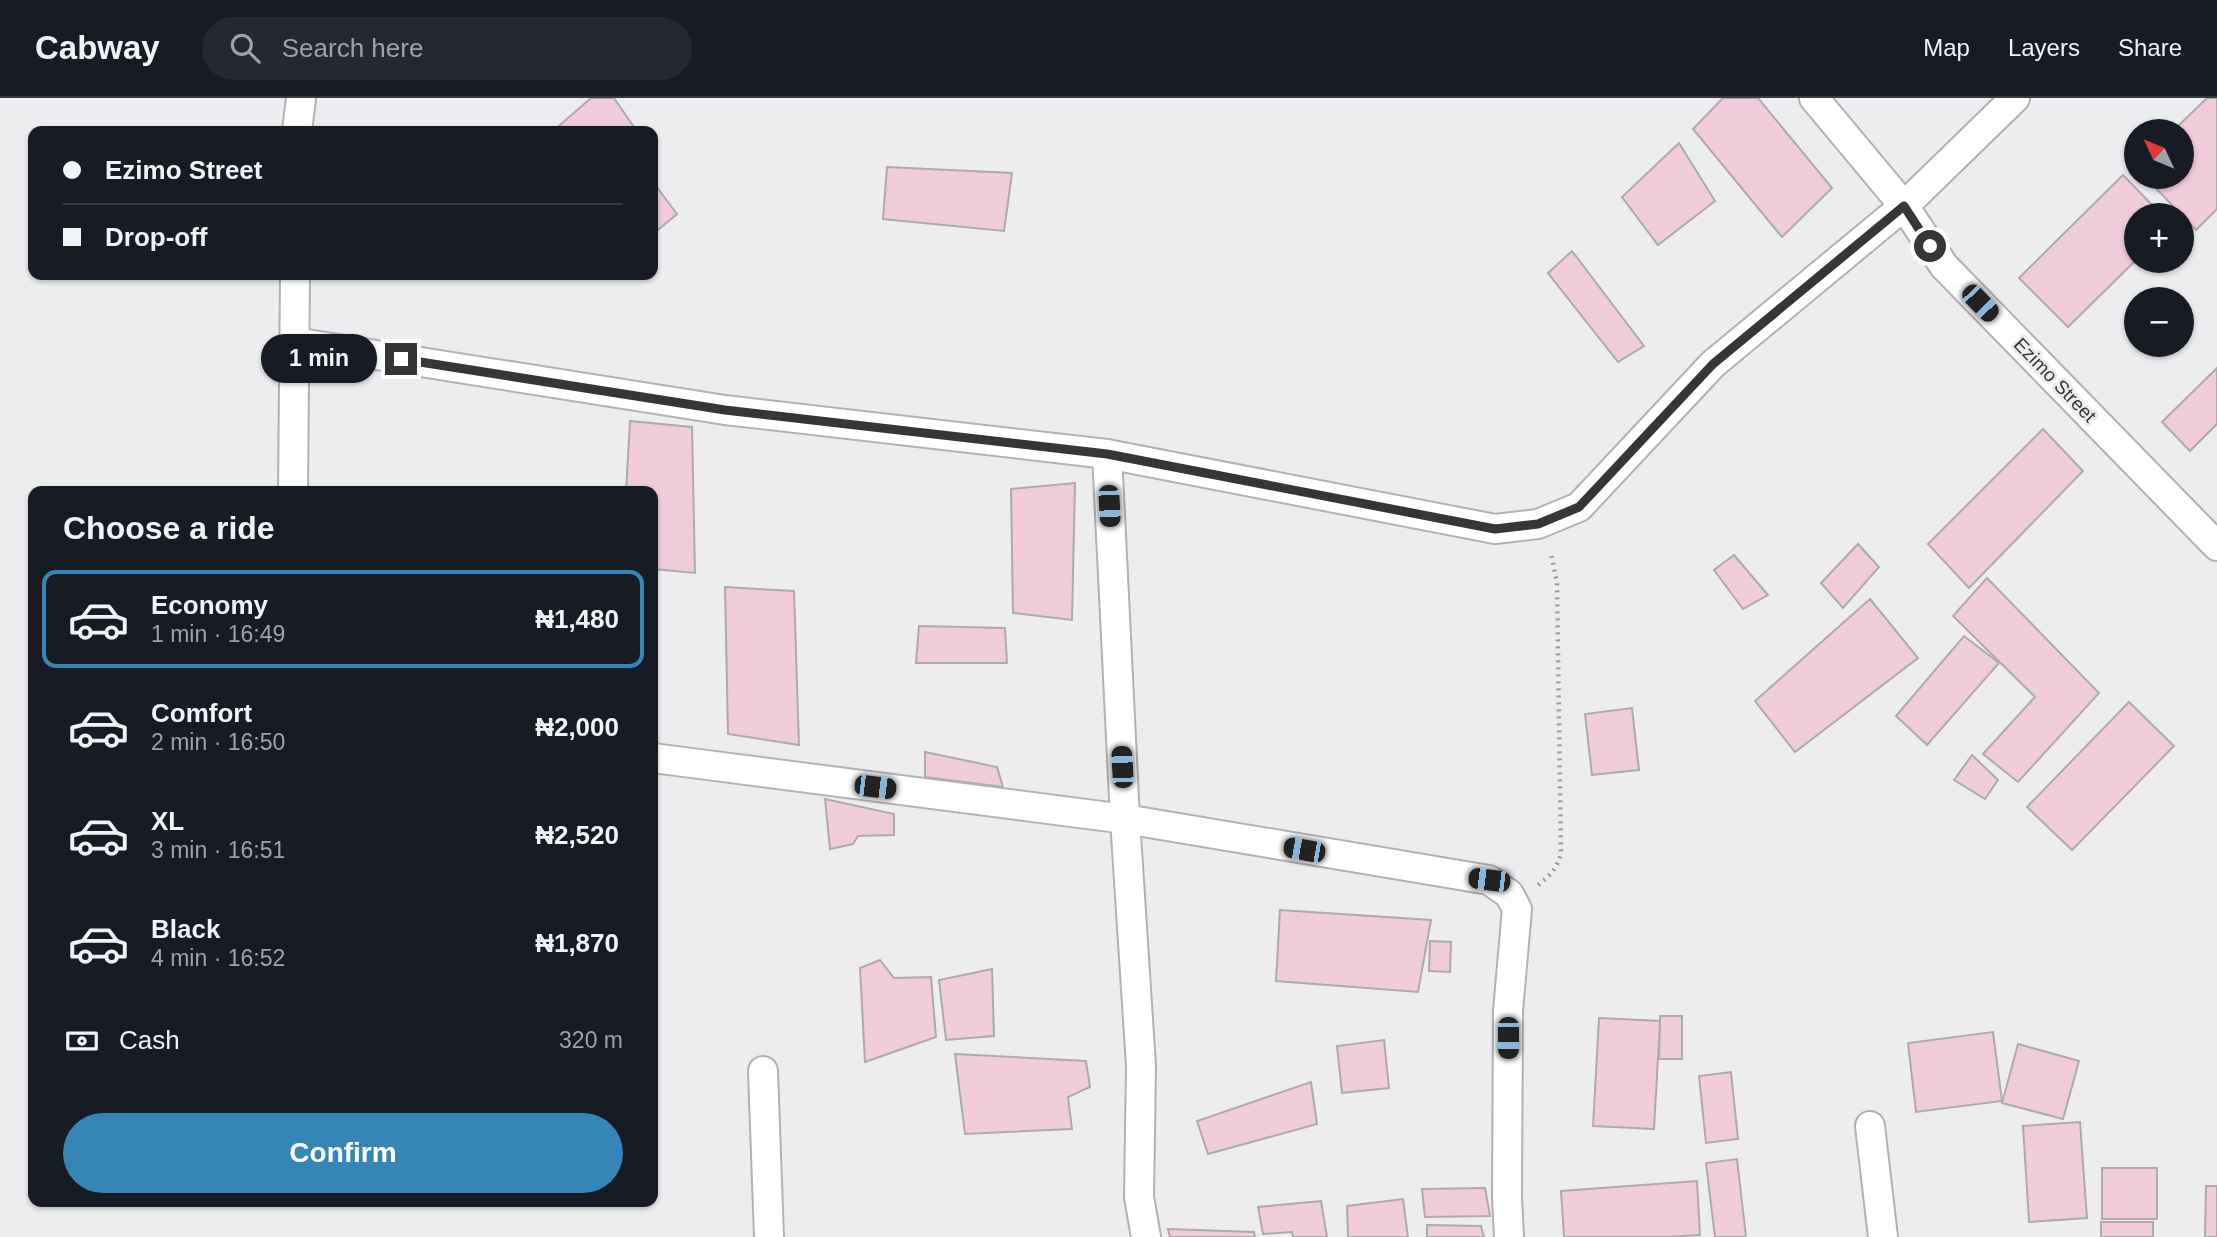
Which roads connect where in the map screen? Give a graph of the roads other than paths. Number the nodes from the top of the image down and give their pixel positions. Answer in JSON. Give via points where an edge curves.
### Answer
{"nodes":[{"id":1,"x":302,"y":98,"type":"edge"},
{"id":2,"x":1814,"y":98,"type":"edge"},
{"id":3,"x":2015,"y":98,"type":"edge"},
{"id":4,"x":298,"y":126,"type":"edge"},
{"id":5,"x":1904,"y":206,"type":"junction"},
{"id":6,"x":295,"y":280,"type":"edge"},
{"id":7,"x":293,"y":342,"type":"junction"},
{"id":8,"x":1107,"y":454,"type":"junction"},
{"id":9,"x":293,"y":486,"type":"edge"},
{"id":10,"x":2217,"y":546,"type":"edge"},
{"id":11,"x":658,"y":759,"type":"edge"},
{"id":12,"x":1125,"y":819,"type":"junction"},
{"id":13,"x":763,"y":1071,"type":"dead end"},
{"id":14,"x":1870,"y":1126,"type":"dead end"},
{"id":15,"x":769,"y":1237,"type":"edge"},
{"id":16,"x":1146,"y":1237,"type":"edge"},
{"id":17,"x":1509,"y":1237,"type":"edge"},
{"id":18,"x":1883,"y":1237,"type":"edge"}],
"edges":[{"from":1,"to":4,"type":"street"},
{"from":2,"to":5,"type":"street","name":"Ezimo Street"},
{"from":3,"to":5,"type":"street"},
{"from":5,"to":8,"type":"street","via":[[1713,364],[1579,507],[1538,524],[1495,529]]},
{"from":5,"to":10,"type":"street","name":"Ezimo Street","via":[[1944,266]]},
{"from":6,"to":7,"type":"street"},
{"from":7,"to":8,"type":"street","via":[[725,410]]},
{"from":7,"to":9,"type":"street"},
{"from":8,"to":12,"type":"street"},
{"from":11,"to":12,"type":"street"},
{"from":12,"to":16,"type":"street","via":[[1141,1066],[1139,1197]]},
{"from":12,"to":17,"type":"street","via":[[1489,880],[1509,894],[1517,909],[1508,1025]]},
{"from":13,"to":15,"type":"street"},
{"from":14,"to":18,"type":"street"}]}
